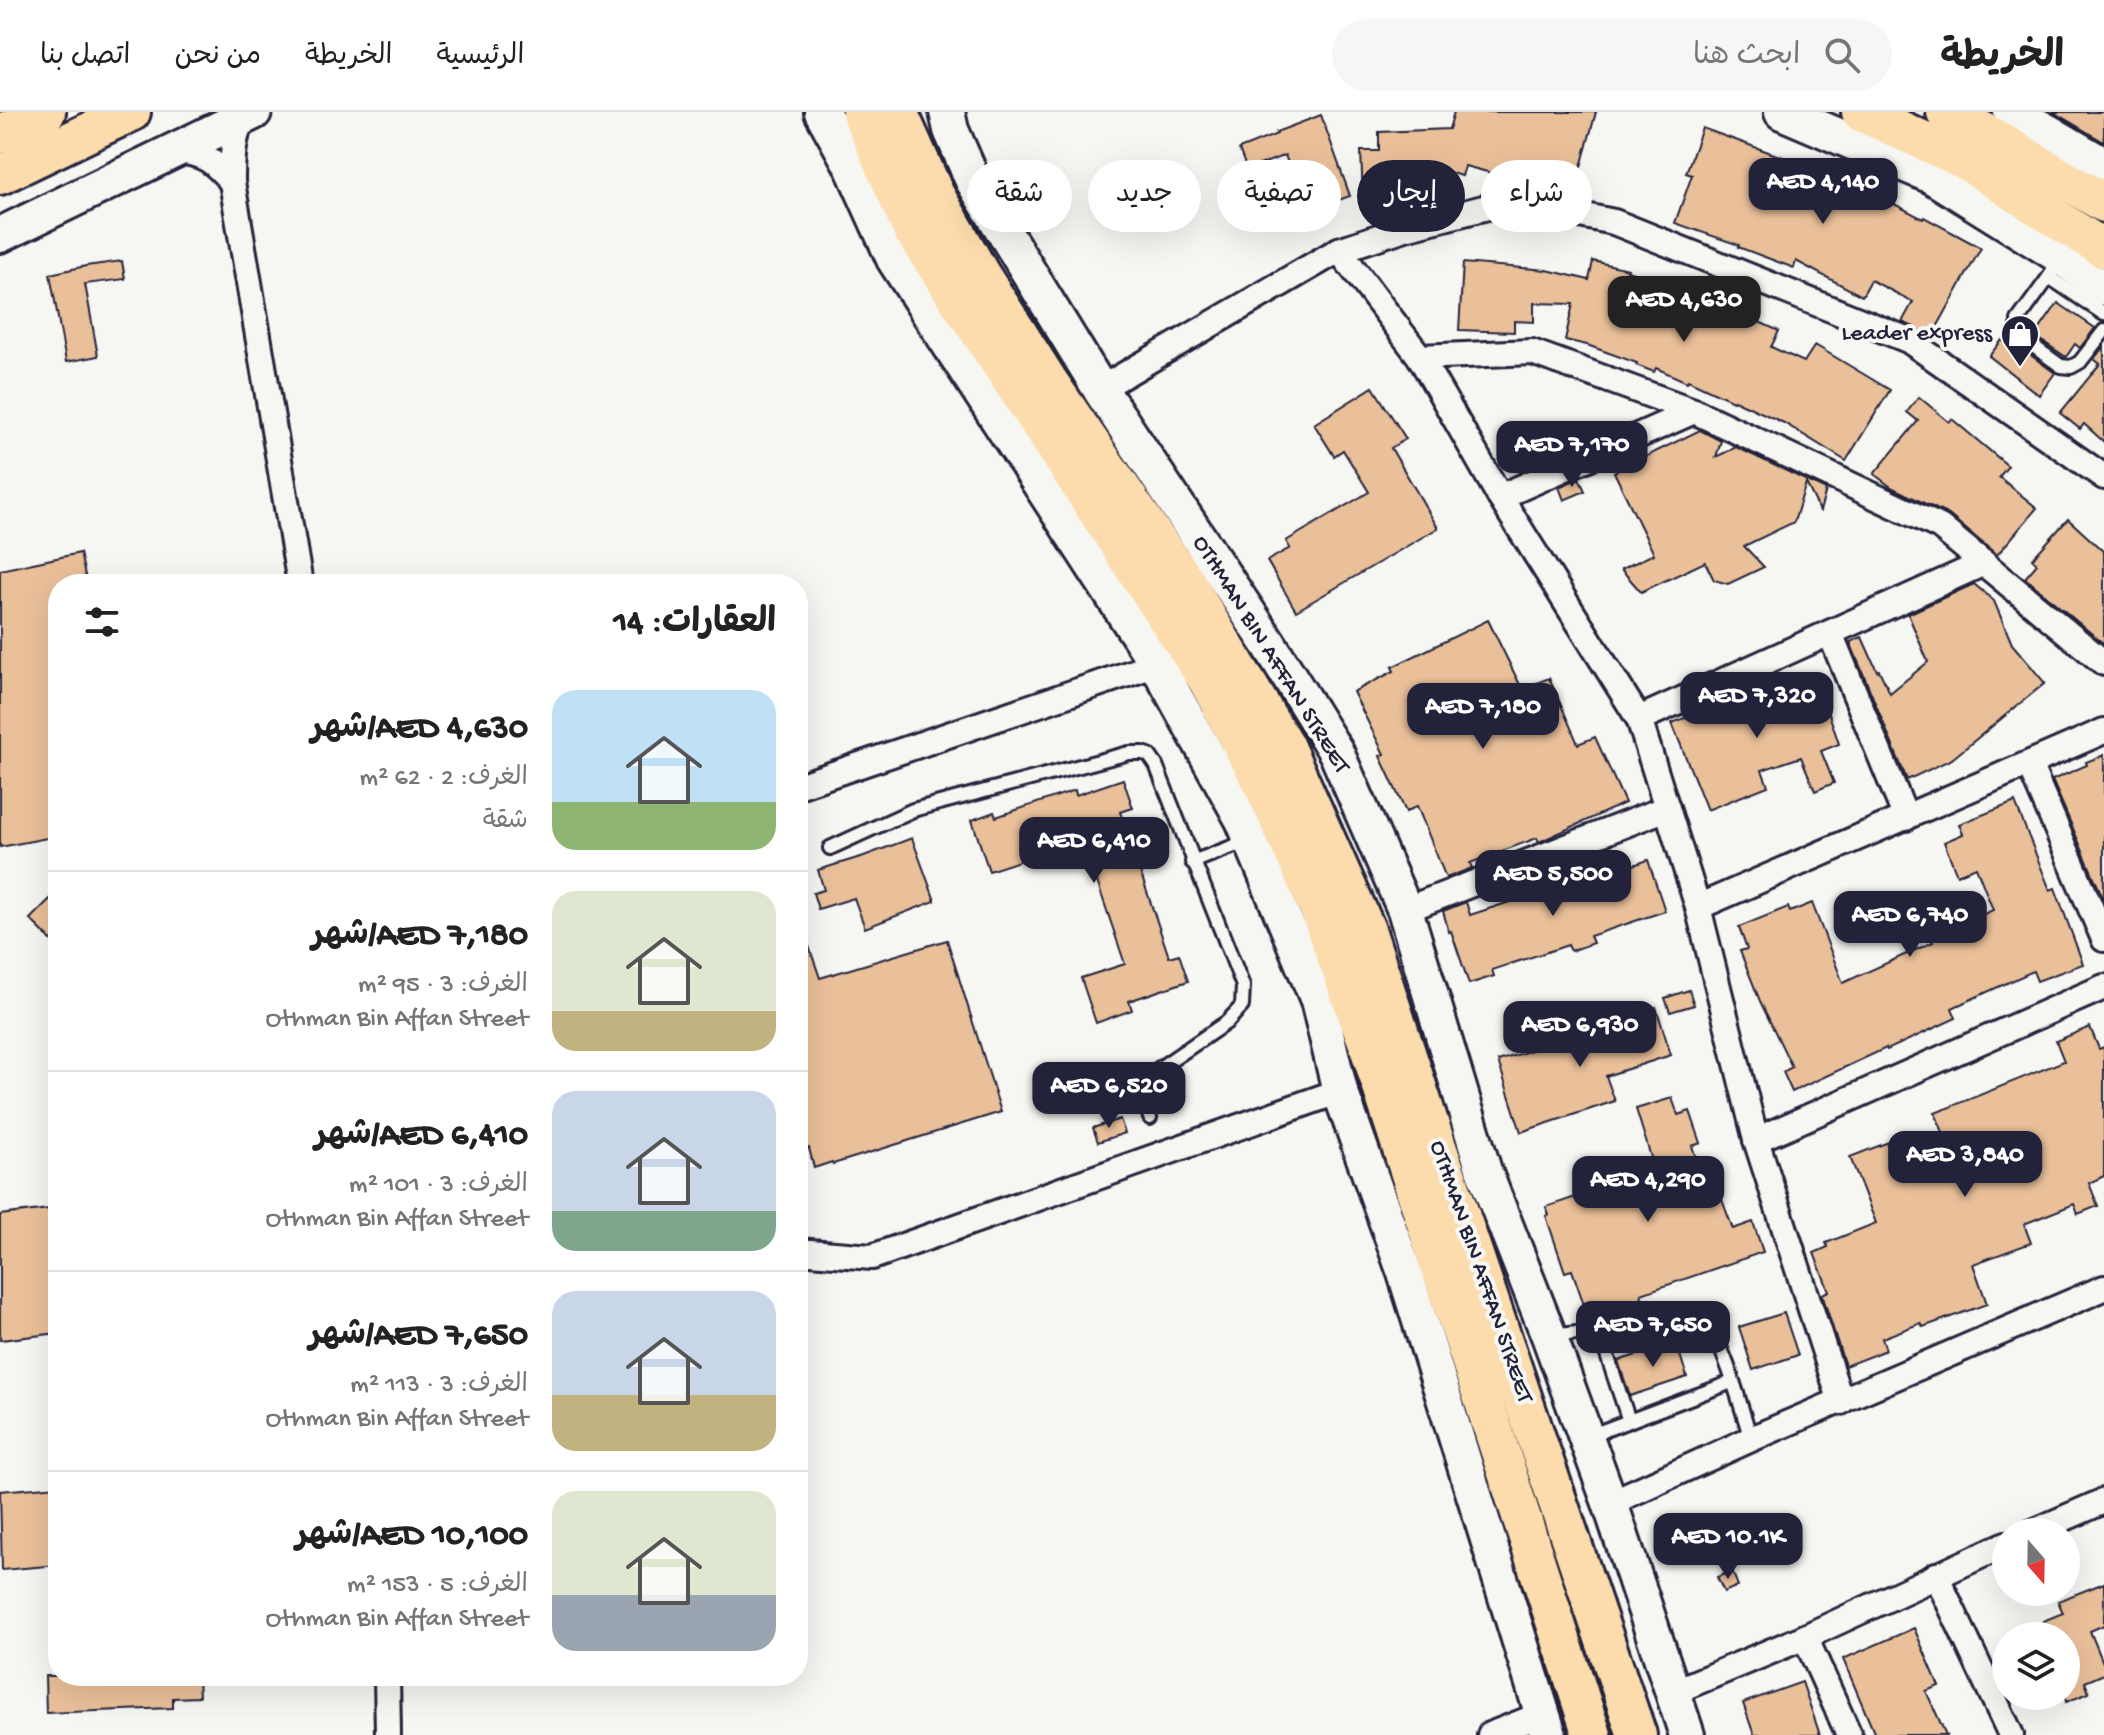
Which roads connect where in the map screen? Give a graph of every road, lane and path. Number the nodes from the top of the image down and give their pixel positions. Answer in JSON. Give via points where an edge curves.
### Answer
{"nodes":[{"id":1,"x":46,"y":112,"type":"edge"},
{"id":2,"x":131,"y":112,"type":"edge"},
{"id":3,"x":204,"y":112,"type":"edge"},
{"id":4,"x":822,"y":112,"type":"edge"},
{"id":5,"x":861,"y":112,"type":"edge"},
{"id":6,"x":898,"y":112,"type":"edge"},
{"id":7,"x":947,"y":112,"type":"edge"},
{"id":8,"x":1782,"y":112,"type":"edge"},
{"id":9,"x":1861,"y":112,"type":"edge"},
{"id":10,"x":1946,"y":112,"type":"edge"},
{"id":11,"x":2011,"y":112,"type":"edge"},
{"id":12,"x":248,"y":115,"type":"edge"},
{"id":13,"x":0,"y":134,"type":"edge"},
{"id":14,"x":175,"y":151,"type":"junction"},
{"id":15,"x":2104,"y":165,"type":"edge"},
{"id":16,"x":0,"y":175,"type":"edge"},
{"id":17,"x":232,"y":182,"type":"junction"},
{"id":18,"x":2104,"y":203,"type":"edge"},
{"id":19,"x":0,"y":210,"type":"edge"},
{"id":20,"x":0,"y":235,"type":"edge"},
{"id":21,"x":2104,"y":249,"type":"edge"},
{"id":22,"x":1339,"y":250,"type":"junction"},
{"id":23,"x":2055,"y":267,"type":"junction"},
{"id":24,"x":2104,"y":288,"type":"edge"},
{"id":25,"x":2104,"y":314,"type":"edge"},
{"id":26,"x":2104,"y":331,"type":"edge"},
{"id":27,"x":1420,"y":357,"type":"junction"},
{"id":28,"x":1100,"y":389,"type":"junction"},
{"id":29,"x":1694,"y":411,"type":"junction"},
{"id":30,"x":2104,"y":477,"type":"edge"},
{"id":31,"x":1500,"y":497,"type":"junction"},
{"id":32,"x":1984,"y":563,"type":"junction"},
{"id":33,"x":298,"y":574,"type":"edge"},
{"id":34,"x":1830,"y":633,"type":"junction"},
{"id":35,"x":2104,"y":663,"type":"edge"},
{"id":36,"x":1157,"y":664,"type":"junction"},
{"id":37,"x":1639,"y":719,"type":"junction"},
{"id":38,"x":2104,"y":731,"type":"edge"},
{"id":39,"x":2029,"y":764,"type":"junction"},
{"id":40,"x":808,"y":783,"type":"edge"},
{"id":41,"x":1667,"y":808,"type":"junction"},
{"id":42,"x":1906,"y":818,"type":"junction"},
{"id":43,"x":1251,"y":839,"type":"junction"},
{"id":44,"x":830,"y":848,"type":"dead end"},
{"id":45,"x":1192,"y":862,"type":"junction"},
{"id":46,"x":1698,"y":907,"type":"junction"},
{"id":47,"x":1405,"y":910,"type":"junction"},
{"id":48,"x":2104,"y":939,"type":"edge"},
{"id":49,"x":2104,"y":987,"type":"edge"},
{"id":50,"x":1340,"y":1091,"type":"junction"},
{"id":51,"x":1150,"y":1118,"type":"dead end"},
{"id":52,"x":1756,"y":1140,"type":"junction"},
{"id":53,"x":808,"y":1252,"type":"edge"},
{"id":54,"x":2104,"y":1288,"type":"edge"},
{"id":55,"x":1599,"y":1331,"type":"junction"},
{"id":56,"x":1549,"y":1336,"type":"junction"},
{"id":57,"x":1732,"y":1382,"type":"junction"},
{"id":58,"x":1841,"y":1402,"type":"junction"},
{"id":59,"x":1629,"y":1421,"type":"junction"},
{"id":60,"x":1586,"y":1438,"type":"junction"},
{"id":61,"x":1751,"y":1439,"type":"junction"},
{"id":62,"x":2104,"y":1501,"type":"edge"},
{"id":63,"x":1610,"y":1503,"type":"junction"},
{"id":64,"x":2065,"y":1518,"type":"edge"},
{"id":65,"x":1529,"y":1536,"type":"junction"},
{"id":66,"x":1992,"y":1550,"type":"edge"},
{"id":67,"x":1936,"y":1575,"type":"junction"},
{"id":68,"x":1805,"y":1637,"type":"junction"},
{"id":69,"x":387,"y":1686,"type":"edge"},
{"id":70,"x":1673,"y":1692,"type":"junction"},
{"id":71,"x":1545,"y":1724,"type":"edge"},
{"id":72,"x":388,"y":1735,"type":"edge"},
{"id":73,"x":1490,"y":1735,"type":"edge"},
{"id":74,"x":1577,"y":1735,"type":"edge"},
{"id":75,"x":1592,"y":1735,"type":"edge"},
{"id":76,"x":1637,"y":1735,"type":"edge"},
{"id":77,"x":1687,"y":1735,"type":"edge"},
{"id":78,"x":1849,"y":1735,"type":"edge"},
{"id":79,"x":2011,"y":1735,"type":"edge"}],
"edges":[{"from":1,"to":13,"type":"main road"},
{"from":2,"to":16,"type":"main road"},
{"from":3,"to":19,"type":"main road"},
{"from":4,"to":36,"type":"main road","via":[[894,259]]},
{"from":5,"to":65,"type":"main road","name":"OTHMAN BIN AFFAN STREET","via":[[912,229],[1207,679],[1260,778],[1318,906],[1367,1041]]},
{"from":6,"to":76,"type":"main road","name":"OTHMAN BIN AFFAN STREET","via":[[935,195],[980,274],[1190,589],[1284,745],[1366,930]]},
{"from":7,"to":28,"type":"main road","name":"OTHMAN BIN AFFAN STREET","via":[[973,181]]},
{"from":8,"to":23,"type":"main road","via":[[1932,176]]},
{"from":9,"to":21,"type":"main road","via":[[1963,159]]},
{"from":10,"to":18,"type":"main road"},
{"from":11,"to":15,"type":"main road"},
{"from":12,"to":14,"type":"main road"},
{"from":12,"to":17,"type":"street","via":[[236,133]]},
{"from":14,"to":17,"type":"street","via":[[205,156]]},
{"from":14,"to":20,"type":"main road"},
{"from":17,"to":33,"type":"street"},
{"from":22,"to":27,"type":"street"},
{"from":22,"to":28,"type":"street"},
{"from":22,"to":30,"type":"street","via":[[1511,201],[1614,222],[1908,340]]},
{"from":23,"to":24,"type":"main road"},
{"from":23,"to":25,"type":"lane"},
{"from":23,"to":26,"type":"lane","via":[[2018,320],[2022,338],[2061,366],[2071,367]]},
{"from":27,"to":29,"type":"street","via":[[1532,352]]},
{"from":27,"to":31,"type":"street"},
{"from":28,"to":47,"type":"main road","name":"OTHMAN BIN AFFAN STREET","via":[[1336,752]]},
{"from":29,"to":31,"type":"street"},
{"from":29,"to":32,"type":"street","via":[[1940,527]]},
{"from":31,"to":37,"type":"street"},
{"from":32,"to":34,"type":"street"},
{"from":32,"to":35,"type":"street"},
{"from":34,"to":37,"type":"street"},
{"from":34,"to":42,"type":"street"},
{"from":36,"to":40,"type":"street"},
{"from":36,"to":43,"type":"main road"},
{"from":37,"to":41,"type":"street"},
{"from":38,"to":39,"type":"street"},
{"from":39,"to":42,"type":"street"},
{"from":39,"to":48,"type":"street"},
{"from":41,"to":46,"type":"street"},
{"from":41,"to":47,"type":"street"},
{"from":42,"to":46,"type":"street"},
{"from":43,"to":45,"type":"lane"},
{"from":43,"to":50,"type":"main road","via":[[1318,1000]]},
{"from":44,"to":45,"type":"lane","via":[[913,810],[1143,753],[1160,775]]},
{"from":45,"to":51,"type":"lane","via":[[1243,986],[1242,1006],[1151,1074],[1142,1088]]},
{"from":46,"to":52,"type":"street"},
{"from":47,"to":56,"type":"main road","name":"OTHMAN BIN AFFAN STREET","via":[[1484,1171]]},
{"from":49,"to":52,"type":"street"},
{"from":50,"to":53,"type":"street","via":[[872,1257]]},
{"from":50,"to":71,"type":"main road","via":[[1405,1273]]},
{"from":52,"to":58,"type":"street"},
{"from":54,"to":58,"type":"street"},
{"from":55,"to":56,"type":"lane"},
{"from":55,"to":57,"type":"lane","via":[[1704,1320]]},
{"from":55,"to":59,"type":"lane"},
{"from":56,"to":60,"type":"main road","name":"OTHMAN BIN AFFAN STREET"},
{"from":57,"to":59,"type":"lane"},
{"from":57,"to":61,"type":"lane"},
{"from":58,"to":61,"type":"street"},
{"from":59,"to":60,"type":"lane"},
{"from":60,"to":63,"type":"main road","name":"OTHMAN BIN AFFAN STREET"},
{"from":61,"to":63,"type":"street"},
{"from":62,"to":64,"type":"street"},
{"from":63,"to":70,"type":"main road","name":"OTHMAN BIN AFFAN STREET"},
{"from":65,"to":74,"type":"main road"},
{"from":65,"to":75,"type":"main road","name":"OTHMAN BIN AFFAN STREET"},
{"from":66,"to":67,"type":"street"},
{"from":67,"to":68,"type":"street"},
{"from":67,"to":79,"type":"street"},
{"from":68,"to":70,"type":"street"},
{"from":68,"to":78,"type":"street"},
{"from":69,"to":72,"type":"street"},
{"from":70,"to":77,"type":"main road","name":"OTHMAN BIN AFFAN STREET"},
{"from":71,"to":73,"type":"street"}]}
